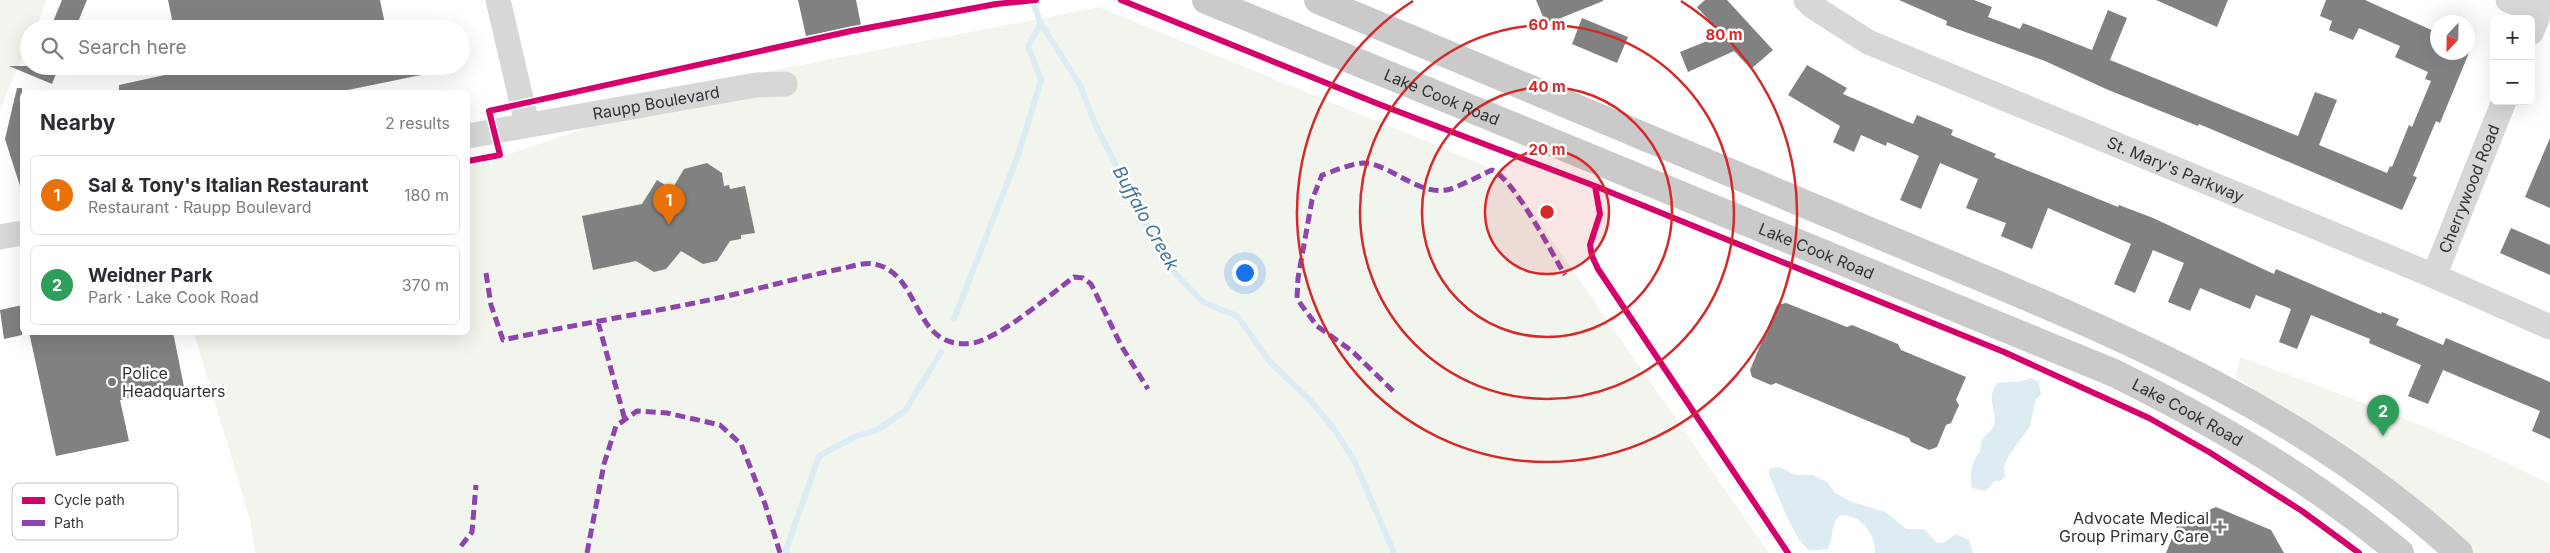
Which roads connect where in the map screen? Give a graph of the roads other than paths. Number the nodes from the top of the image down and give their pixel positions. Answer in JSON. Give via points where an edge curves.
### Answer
{"nodes":[{"id":1,"x":498,"y":0,"type":"edge"},
{"id":2,"x":1206,"y":0,"type":"edge"},
{"id":3,"x":1318,"y":0,"type":"edge"},
{"id":4,"x":1806,"y":0,"type":"edge"},
{"id":5,"x":2508,"y":0,"type":"edge"},
{"id":6,"x":2538,"y":16,"type":"edge"},
{"id":7,"x":785,"y":84,"type":"dead end"},
{"id":8,"x":2502,"y":105,"type":"edge"},
{"id":9,"x":526,"y":124,"type":"junction"},
{"id":10,"x":470,"y":136,"type":"edge"},
{"id":11,"x":20,"y":233,"type":"edge"},
{"id":12,"x":0,"y":238,"type":"edge"},
{"id":13,"x":2434,"y":276,"type":"junction"},
{"id":14,"x":2550,"y":328,"type":"edge"},
{"id":15,"x":2400,"y":553,"type":"edge"},
{"id":16,"x":2459,"y":553,"type":"edge"}],
"edges":[{"from":1,"to":9,"type":"street"},
{"from":2,"to":15,"type":"main road","name":"Lake Cook Road","via":[[2114,373],[2197,415],[2301,478]]},
{"from":3,"to":16,"type":"main road","via":[[2095,325],[2206,378],[2314,440],[2426,522]]},
{"from":4,"to":13,"type":"street","name":"St. Mary's Parkway","via":[[1868,42]]},
{"from":5,"to":6,"type":"street"},
{"from":7,"to":9,"type":"street","name":"Raupp Boulevard","via":[[756,85]]},
{"from":8,"to":13,"type":"street","name":"Cherrywood Road"},
{"from":9,"to":10,"type":"street","name":"Raupp Boulevard"},
{"from":11,"to":12,"type":"street"},
{"from":13,"to":14,"type":"street","name":"St. Mary's Parkway"}]}
